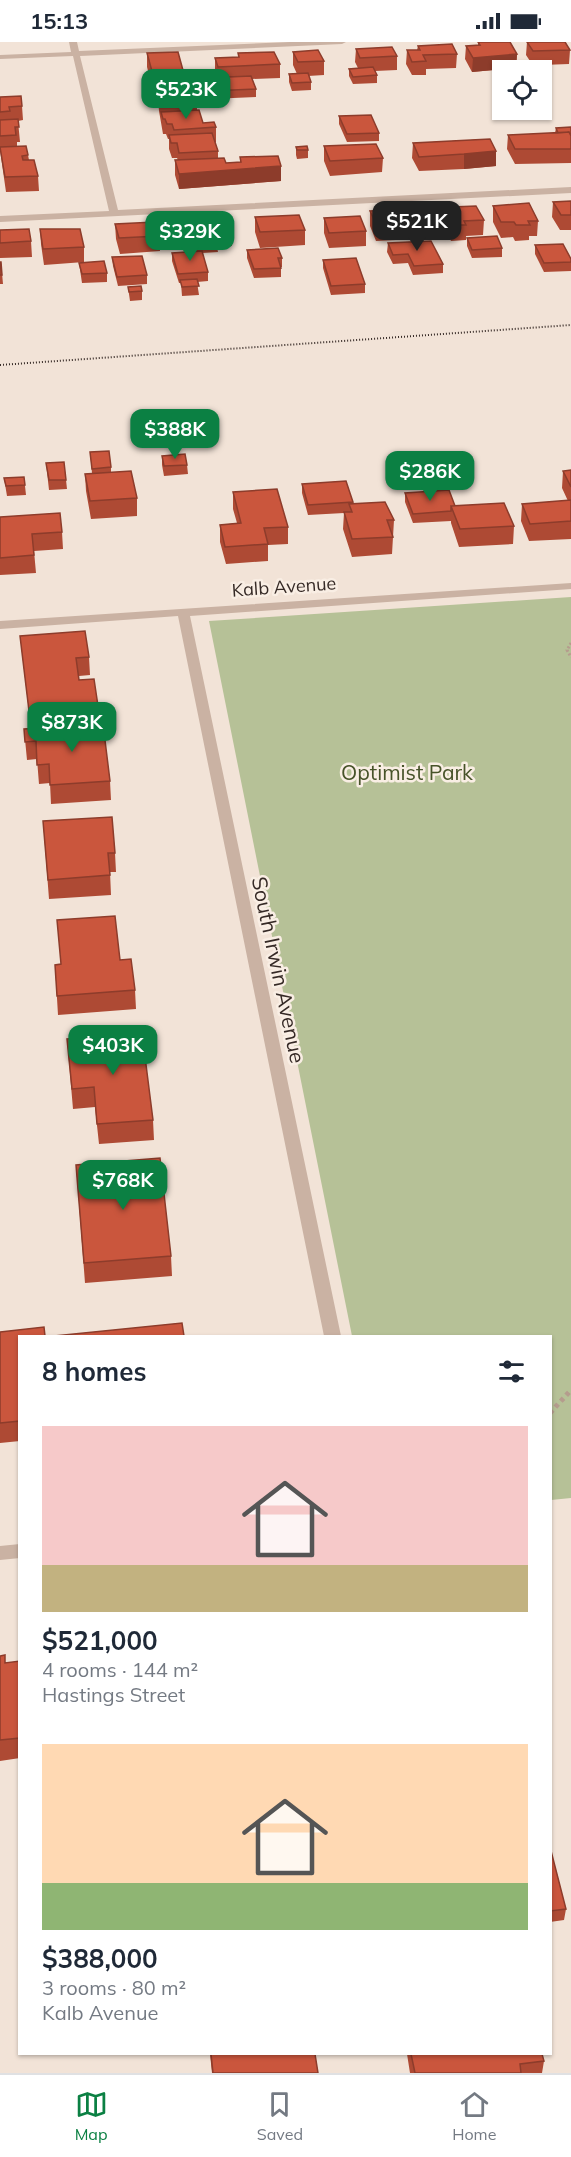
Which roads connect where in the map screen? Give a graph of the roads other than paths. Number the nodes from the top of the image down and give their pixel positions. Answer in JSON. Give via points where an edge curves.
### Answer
{"nodes":[{"id":1,"x":73,"y":42,"type":"edge"},
{"id":2,"x":342,"y":42,"type":"edge"},
{"id":3,"x":76,"y":54,"type":"junction"},
{"id":4,"x":0,"y":57,"type":"edge"},
{"id":5,"x":571,"y":190,"type":"edge"},
{"id":6,"x":114,"y":213,"type":"junction"},
{"id":7,"x":0,"y":219,"type":"edge"},
{"id":8,"x":571,"y":586,"type":"edge"},
{"id":9,"x":183,"y":612,"type":"junction"},
{"id":10,"x":0,"y":625,"type":"edge"},
{"id":11,"x":332,"y":1335,"type":"edge"},
{"id":12,"x":18,"y":1551,"type":"edge"},
{"id":13,"x":0,"y":1553,"type":"edge"}],
"edges":[{"from":1,"to":3,"type":"street"},
{"from":2,"to":3,"type":"street"},
{"from":3,"to":4,"type":"street"},
{"from":3,"to":6,"type":"street"},
{"from":5,"to":6,"type":"street"},
{"from":6,"to":7,"type":"street"},
{"from":8,"to":9,"type":"street","name":"Kalb Avenue"},
{"from":9,"to":10,"type":"street","name":"Kalb Avenue"},
{"from":9,"to":11,"type":"street","name":"South Irwin Avenue"},
{"from":12,"to":13,"type":"street"}]}
